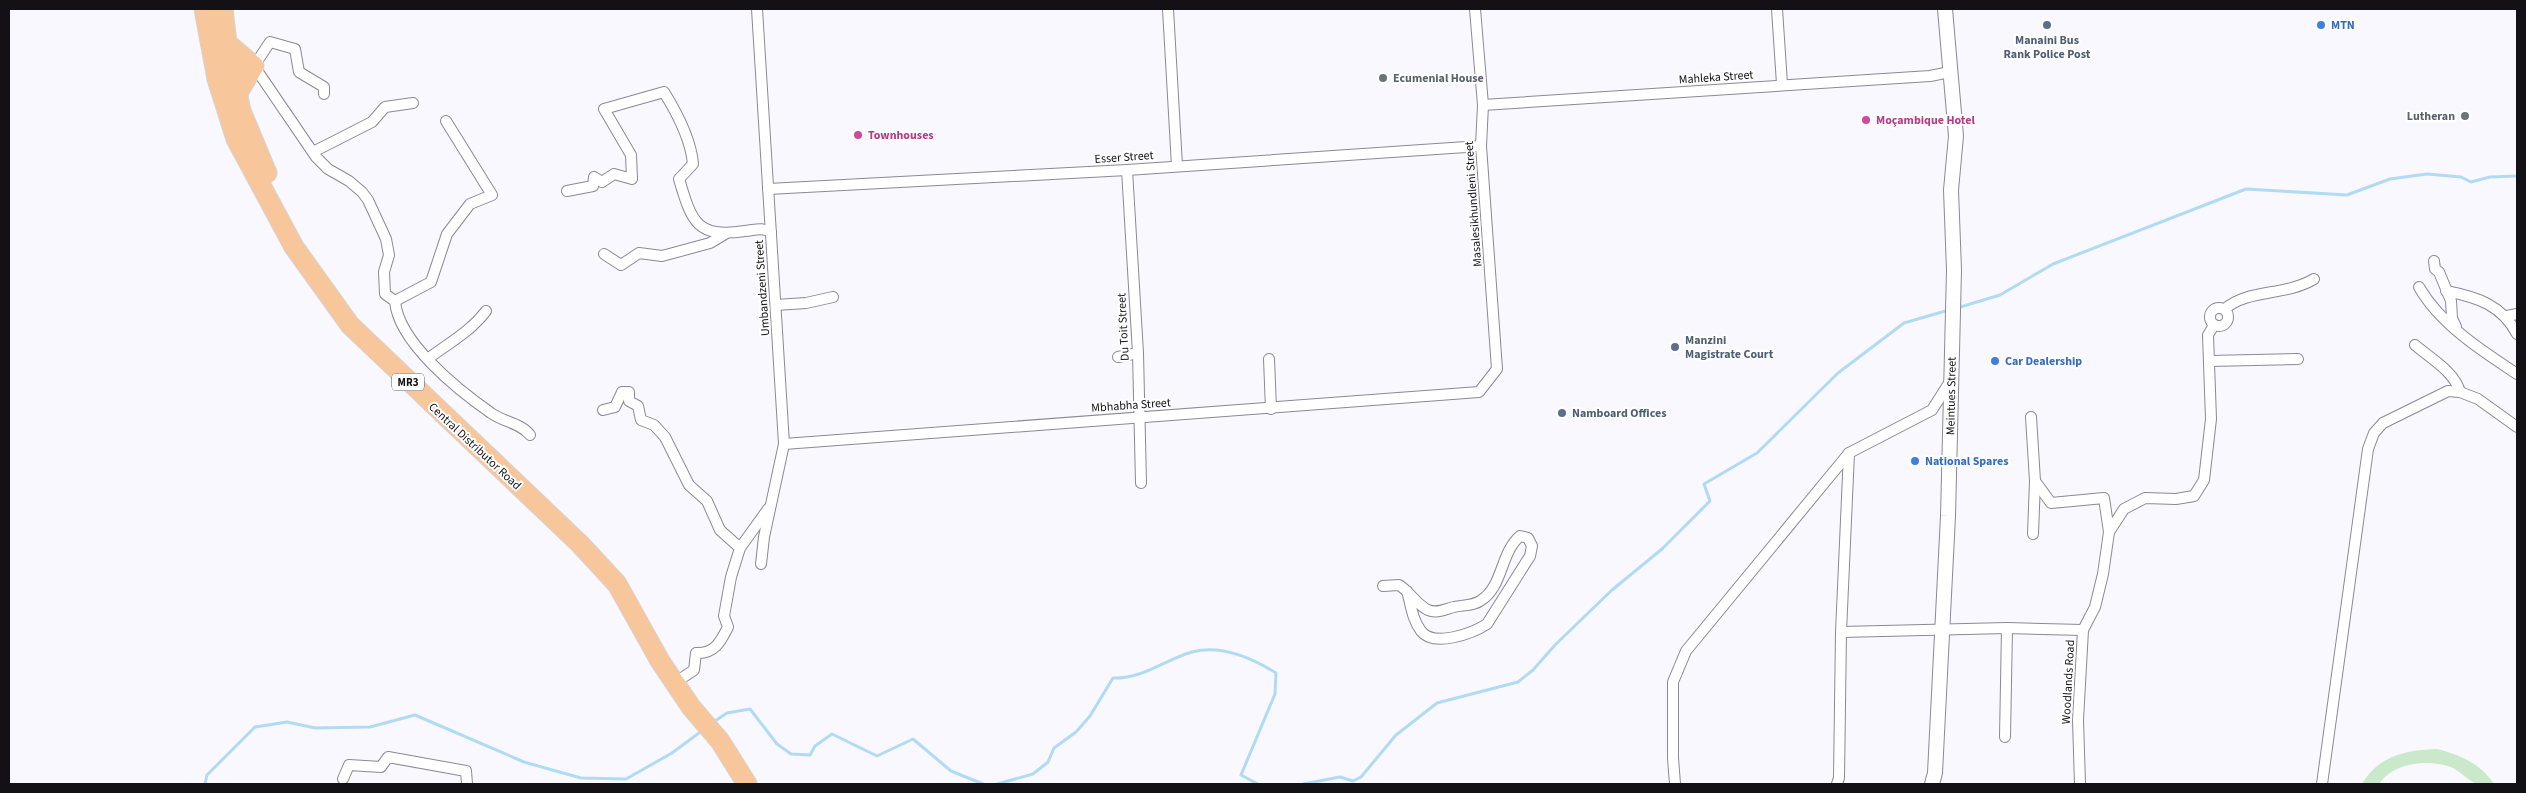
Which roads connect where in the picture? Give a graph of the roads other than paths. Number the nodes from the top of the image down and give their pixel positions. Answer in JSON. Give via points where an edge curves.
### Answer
{"nodes":[{"id":1,"x":204,"y":9,"type":"edge"},
{"id":2,"x":223,"y":9,"type":"edge"},
{"id":3,"x":757,"y":9,"type":"edge"},
{"id":4,"x":1168,"y":9,"type":"edge"},
{"id":5,"x":1475,"y":9,"type":"edge"},
{"id":6,"x":1777,"y":9,"type":"edge"},
{"id":7,"x":1945,"y":9,"type":"edge"},
{"id":8,"x":227,"y":43,"type":"junction"},
{"id":9,"x":254,"y":66,"type":"junction"},
{"id":10,"x":1950,"y":72,"type":"junction"},
{"id":11,"x":1782,"y":84,"type":"junction"},
{"id":12,"x":238,"y":94,"type":"junction"},
{"id":13,"x":324,"y":94,"type":"dead end"},
{"id":14,"x":413,"y":103,"type":"dead end"},
{"id":15,"x":1483,"y":105,"type":"junction"},
{"id":16,"x":446,"y":121,"type":"dead end"},
{"id":17,"x":1481,"y":146,"type":"junction"},
{"id":18,"x":312,"y":152,"type":"junction"},
{"id":19,"x":1177,"y":166,"type":"junction"},
{"id":20,"x":1127,"y":170,"type":"junction"},
{"id":21,"x":768,"y":189,"type":"junction"},
{"id":22,"x":567,"y":192,"type":"dead end"},
{"id":23,"x":771,"y":232,"type":"junction"},
{"id":24,"x":726,"y":234,"type":"junction"},
{"id":25,"x":604,"y":254,"type":"dead end"},
{"id":26,"x":2434,"y":261,"type":"dead end"},
{"id":27,"x":2314,"y":278,"type":"dead end"},
{"id":28,"x":2419,"y":287,"type":"dead end"},
{"id":29,"x":2446,"y":291,"type":"junction"},
{"id":30,"x":833,"y":297,"type":"dead end"},
{"id":31,"x":395,"y":300,"type":"junction"},
{"id":32,"x":776,"y":305,"type":"junction"},
{"id":33,"x":486,"y":311,"type":"dead end"},
{"id":34,"x":2512,"y":315,"type":"edge"},
{"id":35,"x":2462,"y":333,"type":"junction"},
{"id":36,"x":2517,"y":334,"type":"edge"},
{"id":37,"x":2415,"y":345,"type":"dead end"},
{"id":38,"x":1138,"y":353,"type":"junction"},
{"id":39,"x":1118,"y":357,"type":"dead end"},
{"id":40,"x":429,"y":358,"type":"junction"},
{"id":41,"x":2298,"y":359,"type":"dead end"},
{"id":42,"x":1269,"y":360,"type":"dead end"},
{"id":43,"x":2209,"y":361,"type":"junction"},
{"id":44,"x":2517,"y":374,"type":"edge"},
{"id":45,"x":1952,"y":379,"type":"junction"},
{"id":46,"x":1479,"y":392,"type":"joint"},
{"id":47,"x":2460,"y":392,"type":"junction"},
{"id":48,"x":1271,"y":409,"type":"junction"},
{"id":49,"x":603,"y":410,"type":"dead end"},
{"id":50,"x":1139,"y":416,"type":"junction"},
{"id":51,"x":2031,"y":417,"type":"dead end"},
{"id":52,"x":2517,"y":427,"type":"edge"},
{"id":53,"x":530,"y":435,"type":"dead end"},
{"id":54,"x":784,"y":444,"type":"junction"},
{"id":55,"x":1849,"y":453,"type":"junction"},
{"id":56,"x":2035,"y":481,"type":"junction"},
{"id":57,"x":1141,"y":482,"type":"dead end"},
{"id":58,"x":771,"y":504,"type":"junction"},
{"id":59,"x":2109,"y":532,"type":"junction"},
{"id":60,"x":2034,"y":534,"type":"dead end"},
{"id":61,"x":740,"y":548,"type":"junction"},
{"id":62,"x":761,"y":564,"type":"dead end"},
{"id":63,"x":1383,"y":586,"type":"dead end"},
{"id":64,"x":1407,"y":590,"type":"junction"},
{"id":65,"x":2007,"y":628,"type":"junction"},
{"id":66,"x":1944,"y":629,"type":"junction"},
{"id":67,"x":2083,"y":630,"type":"junction"},
{"id":68,"x":1841,"y":632,"type":"junction"},
{"id":69,"x":682,"y":678,"type":"junction"},
{"id":70,"x":694,"y":703,"type":"junction"},
{"id":71,"x":2005,"y":737,"type":"dead end"},
{"id":72,"x":724,"y":738,"type":"junction"},
{"id":73,"x":343,"y":779,"type":"dead end"},
{"id":74,"x":467,"y":784,"type":"edge"},
{"id":75,"x":747,"y":784,"type":"edge"},
{"id":76,"x":758,"y":784,"type":"edge"},
{"id":77,"x":1675,"y":784,"type":"edge"},
{"id":78,"x":1837,"y":784,"type":"edge"},
{"id":79,"x":1932,"y":784,"type":"edge"},
{"id":80,"x":2080,"y":784,"type":"edge"},
{"id":81,"x":2322,"y":784,"type":"edge"}],
"edges":[{"from":1,"to":70,"type":"highway","name":"Central Distributor Road","number":"MR3","via":[[217,79],[236,138],[294,247],[350,325],[580,544],[617,584],[660,661]]},
{"from":2,"to":8,"type":"highway","name":"Central Distributor Road","number":"MR3"},
{"from":3,"to":21,"type":"street","name":"Umbandzeni Street"},
{"from":4,"to":19,"type":"street"},
{"from":5,"to":15,"type":"street","name":"Masalesikhundleni Street"},
{"from":6,"to":11,"type":"street"},
{"from":7,"to":10,"type":"street","name":"Meintues Street"},
{"from":8,"to":9,"type":"highway"},
{"from":8,"to":12,"type":"highway","name":"Central Distributor Road","number":"MR3"},
{"from":9,"to":12,"type":"highway"},
{"from":9,"to":13,"type":"street","via":[[270,42],[295,50],[298,72],[324,87]]},
{"from":9,"to":18,"type":"street"},
{"from":10,"to":11,"type":"street","name":"Mahleka Street","via":[[1930,76]]},
{"from":10,"to":45,"type":"street","name":"Meintues Street","via":[[1956,136],[1951,190],[1954,270]]},
{"from":11,"to":15,"type":"street","name":"Mahleka Street"},
{"from":12,"to":69,"type":"highway","name":"Central Distributor Road","number":"MR3","via":[[250,134],[299,243],[356,322],[622,577]]},
{"from":14,"to":18,"type":"street","via":[[385,107],[372,122]]},
{"from":15,"to":17,"type":"street","name":"Masalesikhundleni Street"},
{"from":16,"to":31,"type":"street","via":[[492,195],[470,204],[447,234],[431,282]]},
{"from":17,"to":19,"type":"street","name":"Esser Street"},
{"from":17,"to":46,"type":"street","name":"Masalesikhundleni Street","via":[[1497,370]]},
{"from":18,"to":31,"type":"street","via":[[328,169],[350,181],[368,200],[386,239],[389,256],[384,272],[385,294]]},
{"from":19,"to":20,"type":"street","name":"Esser Street"},
{"from":20,"to":21,"type":"street","name":"Esser Street"},
{"from":20,"to":38,"type":"street","name":"Du Toit Street"},
{"from":21,"to":23,"type":"street","name":"Umbandzeni Street"},
{"from":22,"to":24,"type":"street","via":[[593,186],[594,177],[602,182],[614,174],[632,179],[631,155],[604,109],[664,92],[676,111],[692,150],[693,164],[680,179],[694,218],[704,229]]},
{"from":23,"to":24,"type":"street","via":[[760,227]]},
{"from":23,"to":32,"type":"street","name":"Umbandzeni Street"},
{"from":24,"to":25,"type":"street","via":[[710,243],[662,256],[639,253],[621,265]]},
{"from":26,"to":29,"type":"street"},
{"from":27,"to":43,"type":"street","name":"Woodlands Road","via":[[2303,286],[2282,292],[2235,300],[2225,309],[2228,322],[2219,327],[2214,325],[2208,336]]},
{"from":28,"to":35,"type":"street","via":[[2425,299]]},
{"from":29,"to":34,"type":"street"},
{"from":29,"to":35,"type":"street","via":[[2454,322]]},
{"from":30,"to":32,"type":"street"},
{"from":31,"to":40,"type":"street","via":[[404,330]]},
{"from":32,"to":54,"type":"street","name":"Umbandzeni Street"},
{"from":33,"to":40,"type":"street","via":[[462,336]]},
{"from":34,"to":36,"type":"street"},
{"from":35,"to":44,"type":"street"},
{"from":37,"to":47,"type":"street","via":[[2447,372]]},
{"from":38,"to":39,"type":"street"},
{"from":38,"to":50,"type":"street","name":"Du Toit Street"},
{"from":40,"to":53,"type":"street","via":[[454,385],[491,414],[526,429]]},
{"from":41,"to":43,"type":"street"},
{"from":42,"to":48,"type":"street"},
{"from":43,"to":59,"type":"street","name":"Woodlands Road","via":[[2211,420],[2204,480],[2194,496],[2145,498],[2124,509]]},
{"from":45,"to":55,"type":"street","via":[[1932,410]]},
{"from":45,"to":66,"type":"street","name":"Meintues Street"},
{"from":46,"to":48,"type":"street","name":"Mbhabha Street"},
{"from":47,"to":52,"type":"street","via":[[2478,400]]},
{"from":47,"to":81,"type":"street","via":[[2448,391],[2383,423],[2374,433],[2368,449]]},
{"from":48,"to":50,"type":"street","name":"Mbhabha Street"},
{"from":49,"to":61,"type":"street","via":[[615,407],[619,390],[628,392],[629,401],[638,406],[641,420],[654,425],[665,438],[690,485],[707,501],[720,530]]},
{"from":50,"to":54,"type":"street","name":"Mbhabha Street"},
{"from":50,"to":57,"type":"street","name":"Du Toit Street"},
{"from":51,"to":56,"type":"street"},
{"from":54,"to":58,"type":"street","name":"Umbandzeni Street"},
{"from":55,"to":68,"type":"street"},
{"from":55,"to":77,"type":"street","via":[[1686,651],[1673,682]]},
{"from":56,"to":59,"type":"street","via":[[2051,503],[2104,498]]},
{"from":56,"to":60,"type":"street"},
{"from":58,"to":61,"type":"street"},
{"from":58,"to":62,"type":"street","name":"Umbandzeni Street"},
{"from":59,"to":67,"type":"street","name":"Woodlands Road","via":[[2095,607]]},
{"from":61,"to":69,"type":"street","via":[[724,616],[728,627],[720,644],[713,650],[696,653],[694,670]]},
{"from":63,"to":64,"type":"street","via":[[1398,585]]},
{"from":64,"to":64,"type":"street","via":[[1426,609],[1438,612],[1480,602],[1490,594],[1512,542],[1520,536],[1528,538],[1532,546],[1530,556],[1487,624],[1477,630],[1448,638],[1422,633],[1412,615]]},
{"from":65,"to":66,"type":"street"},
{"from":65,"to":67,"type":"street"},
{"from":65,"to":71,"type":"street"},
{"from":66,"to":68,"type":"street"},
{"from":66,"to":79,"type":"street","name":"Meintues Street"},
{"from":67,"to":80,"type":"street","name":"Woodlands Road","via":[[2078,720]]},
{"from":68,"to":78,"type":"street"},
{"from":69,"to":70,"type":"highway","name":"Central Distributor Road","number":"MR3"},
{"from":70,"to":72,"type":"highway","name":"Central Distributor Road","number":"MR3"},
{"from":72,"to":75,"type":"highway","name":"Central Distributor Road","number":"MR3"},
{"from":72,"to":76,"type":"highway","name":"Central Distributor Road","number":"MR3"},
{"from":73,"to":74,"type":"street","via":[[350,765],[381,766],[388,757],[466,771]]}]}
